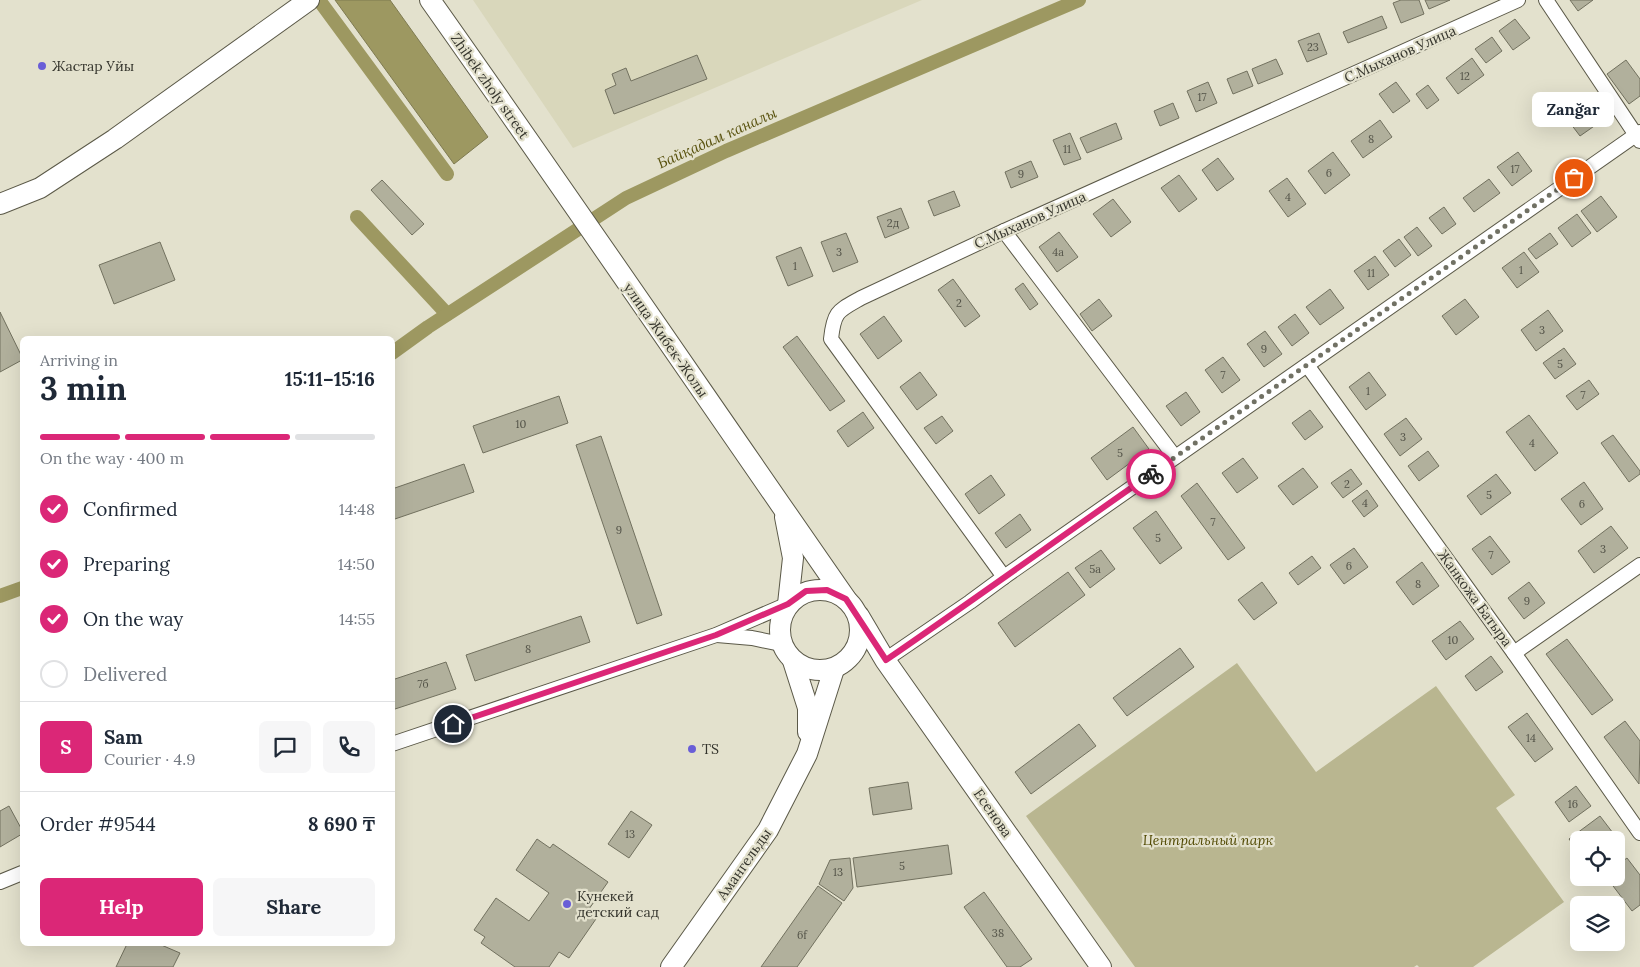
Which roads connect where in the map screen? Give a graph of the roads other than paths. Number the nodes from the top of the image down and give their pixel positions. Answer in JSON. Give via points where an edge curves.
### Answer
{"nodes":[{"id":1,"x":430,"y":0,"type":"edge"},
{"id":2,"x":1518,"y":0,"type":"edge"},
{"id":3,"x":1546,"y":0,"type":"edge"},
{"id":4,"x":302,"y":5,"type":"edge"},
{"id":5,"x":1638,"y":136,"type":"edge"},
{"id":6,"x":551,"y":172,"type":"joint"},
{"id":7,"x":0,"y":204,"type":"edge"},
{"id":8,"x":1004,"y":231,"type":"junction"},
{"id":9,"x":1307,"y":365,"type":"junction"},
{"id":10,"x":1175,"y":457,"type":"junction"},
{"id":11,"x":783,"y":507,"type":"junction"},
{"id":12,"x":1640,"y":565,"type":"edge"},
{"id":13,"x":1004,"y":577,"type":"junction"},
{"id":14,"x":846,"y":599,"type":"junction"},
{"id":15,"x":788,"y":604,"type":"junction"},
{"id":16,"x":859,"y":616,"type":"junction"},
{"id":17,"x":716,"y":635,"type":"junction"},
{"id":18,"x":781,"y":644,"type":"junction"},
{"id":19,"x":1514,"y":653,"type":"junction"},
{"id":20,"x":852,"y":656,"type":"junction"},
{"id":21,"x":886,"y":660,"type":"junction"},
{"id":22,"x":793,"y":662,"type":"junction"},
{"id":23,"x":834,"y":669,"type":"junction"},
{"id":24,"x":395,"y":743,"type":"edge"},
{"id":25,"x":807,"y":754,"type":"junction"},
{"id":26,"x":1640,"y":833,"type":"edge"},
{"id":27,"x":20,"y":873,"type":"edge"},
{"id":28,"x":0,"y":882,"type":"edge"},
{"id":29,"x":671,"y":967,"type":"edge"},
{"id":30,"x":1101,"y":967,"type":"edge"}],
"edges":[{"from":1,"to":6,"type":"main road","name":"Zhibek zholy street"},
{"from":2,"to":8,"type":"street","name":"С.Мыханов Улица"},
{"from":3,"to":5,"type":"street"},
{"from":4,"to":7,"type":"main road","via":[[115,139],[40,188]]},
{"from":5,"to":9,"type":"street"},
{"from":6,"to":11,"type":"main road","name":"улица Жибек-Жолы"},
{"from":8,"to":10,"type":"street"},
{"from":8,"to":13,"type":"street","name":"С.Мыханов Улица","via":[[840,310],[833,320],[831,339]]},
{"from":9,"to":10,"type":"street"},
{"from":9,"to":19,"type":"street","name":"Жанкожа Батыра"},
{"from":10,"to":13,"type":"street"},
{"from":11,"to":14,"type":"main road","name":"улица Жибек-Жолы"},
{"from":11,"to":15,"type":"main road","via":[[793,558]]},
{"from":12,"to":19,"type":"street"},
{"from":13,"to":21,"type":"street"},
{"from":14,"to":15,"type":"main road","via":[[827,590],[806,591]]},
{"from":14,"to":16,"type":"main road"},
{"from":15,"to":17,"type":"street"},
{"from":15,"to":18,"type":"main road","via":[[779,623]]},
{"from":16,"to":20,"type":"main road","via":[[861,637]]},
{"from":16,"to":21,"type":"main road","name":"Есенова"},
{"from":17,"to":18,"type":"street"},
{"from":17,"to":24,"type":"street"},
{"from":18,"to":22,"type":"main road"},
{"from":19,"to":26,"type":"street","name":"Жанкожа Батыра"},
{"from":20,"to":21,"type":"main road"},
{"from":20,"to":23,"type":"main road"},
{"from":21,"to":30,"type":"main road","name":"Есенова"},
{"from":22,"to":23,"type":"main road","via":[[813,671]]},
{"from":22,"to":25,"type":"main road","via":[[808,708]]},
{"from":23,"to":25,"type":"main road","name":"Амангельды"},
{"from":25,"to":29,"type":"main road","name":"Амангельды","via":[[768,830]]},
{"from":27,"to":28,"type":"street"}]}
